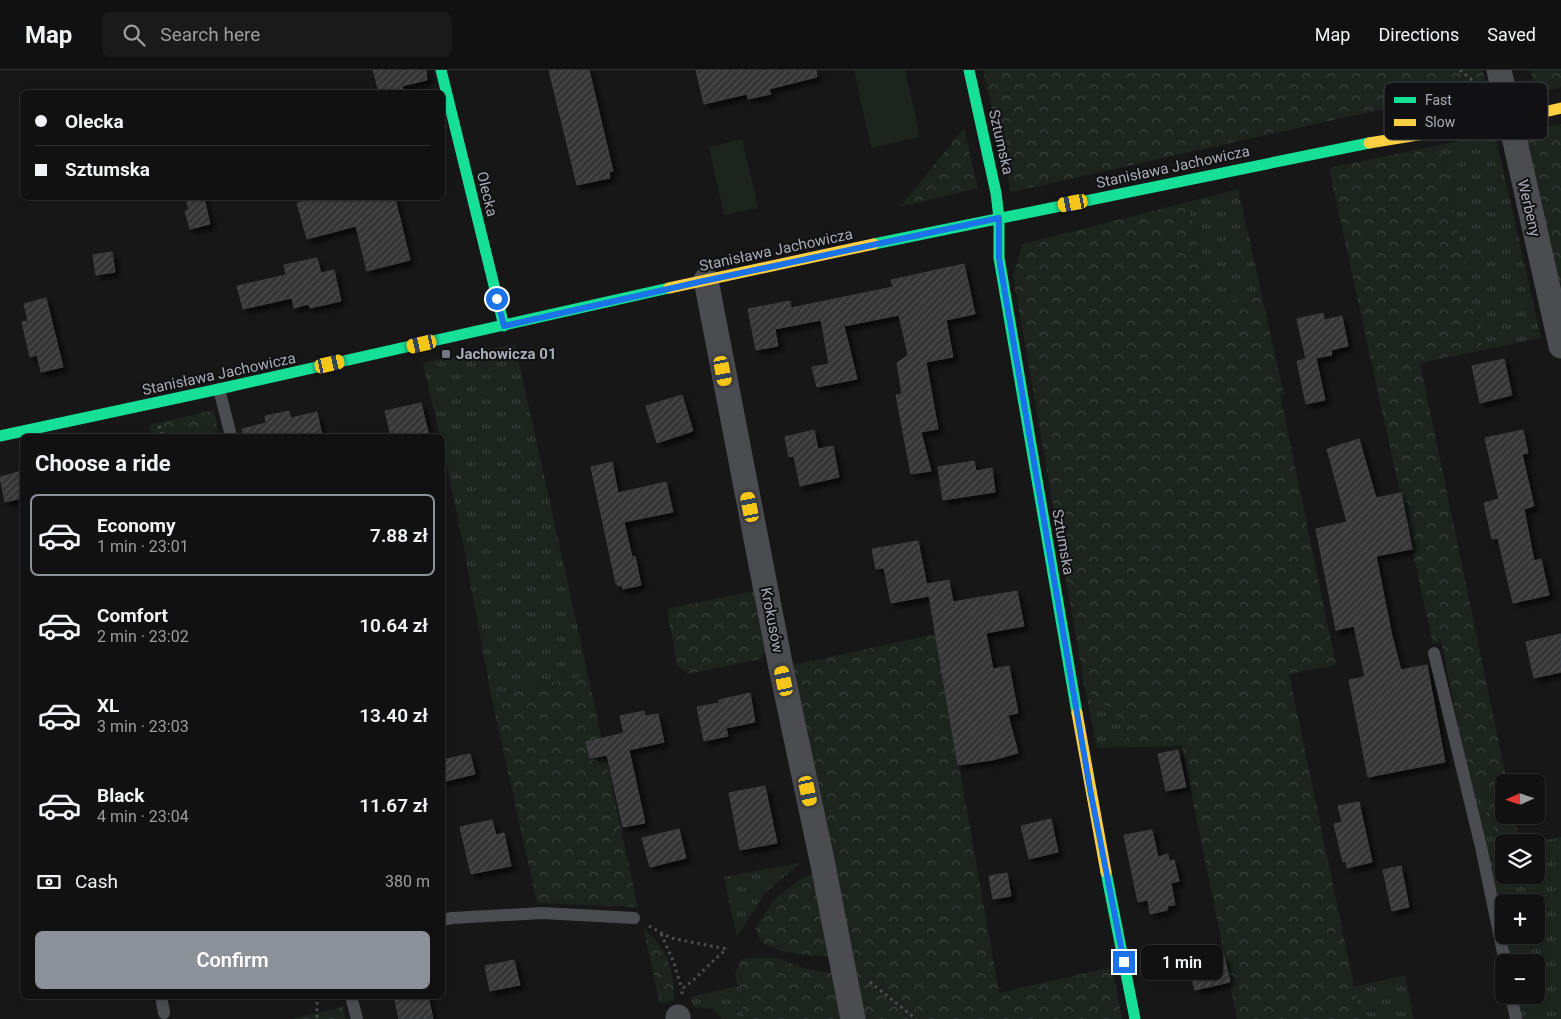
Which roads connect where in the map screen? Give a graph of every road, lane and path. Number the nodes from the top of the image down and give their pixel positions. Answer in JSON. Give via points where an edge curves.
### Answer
{"nodes":[{"id":1,"x":441,"y":70,"type":"edge"},
{"id":2,"x":969,"y":70,"type":"edge"},
{"id":3,"x":1561,"y":108,"type":"edge"},
{"id":4,"x":1548,"y":111,"type":"edge"},
{"id":5,"x":1389,"y":140,"type":"edge"},
{"id":6,"x":1514,"y":140,"type":"edge"},
{"id":7,"x":999,"y":218,"type":"junction"},
{"id":8,"x":706,"y":280,"type":"junction"},
{"id":9,"x":504,"y":326,"type":"junction"},
{"id":10,"x":1561,"y":346,"type":"edge"},
{"id":11,"x":219,"y":389,"type":"junction"},
{"id":12,"x":48,"y":432,"type":"edge"},
{"id":13,"x":20,"y":434,"type":"edge"},
{"id":14,"x":24,"y":434,"type":"edge"},
{"id":15,"x":230,"y":434,"type":"edge"},
{"id":16,"x":0,"y":436,"type":"edge"},
{"id":17,"x":1434,"y":653,"type":"dead end"},
{"id":18,"x":634,"y":918,"type":"joint"},
{"id":19,"x":445,"y":919,"type":"edge"},
{"id":20,"x":661,"y":933,"type":"junction"},
{"id":21,"x":1502,"y":954,"type":"edge"},
{"id":22,"x":843,"y":964,"type":"junction"},
{"id":23,"x":682,"y":989,"type":"junction"},
{"id":24,"x":162,"y":999,"type":"edge"},
{"id":25,"x":317,"y":999,"type":"edge"},
{"id":26,"x":353,"y":999,"type":"edge"},
{"id":27,"x":1513,"y":1004,"type":"edge"},
{"id":28,"x":679,"y":1012,"type":"edge"},
{"id":29,"x":164,"y":1013,"type":"dead end"},
{"id":30,"x":317,"y":1019,"type":"edge"},
{"id":31,"x":357,"y":1019,"type":"edge"},
{"id":32,"x":853,"y":1019,"type":"edge"},
{"id":33,"x":916,"y":1019,"type":"edge"},
{"id":34,"x":1135,"y":1019,"type":"edge"},
{"id":35,"x":1516,"y":1019,"type":"edge"}],
"edges":[{"from":1,"to":9,"type":"street","name":"Olecka"},
{"from":2,"to":7,"type":"street","name":"Sztumska"},
{"from":3,"to":4,"type":"street","name":"Stanisława Jachowicza"},
{"from":5,"to":7,"type":"street","name":"Stanisława Jachowicza"},
{"from":6,"to":10,"type":"street","name":"Werbeny"},
{"from":7,"to":8,"type":"street","name":"Stanisława Jachowicza"},
{"from":7,"to":34,"type":"street","name":"Sztumska","via":[[1001,267],[1090,789]]},
{"from":8,"to":9,"type":"street","name":"Stanisława Jachowicza"},
{"from":8,"to":22,"type":"street","name":"Krokusów","via":[[780,663]]},
{"from":9,"to":11,"type":"street","name":"Stanisława Jachowicza"},
{"from":11,"to":12,"type":"street","name":"Stanisława Jachowicza"},
{"from":11,"to":15,"type":"lane"},
{"from":12,"to":14,"type":"street","name":"Stanisława Jachowicza"},
{"from":13,"to":16,"type":"street","name":"Stanisława Jachowicza"},
{"from":17,"to":21,"type":"lane","via":[[1481,847]]},
{"from":18,"to":19,"type":"lane","via":[[542,913]]},
{"from":18,"to":20,"type":"path"},
{"from":20,"to":23,"type":"path"},
{"from":20,"to":23,"type":"path","via":[[727,950]]},
{"from":22,"to":32,"type":"street","name":"Krokusów"},
{"from":22,"to":33,"type":"path"},
{"from":23,"to":28,"type":"path"},
{"from":24,"to":29,"type":"lane"},
{"from":25,"to":30,"type":"path"},
{"from":26,"to":31,"type":"lane"},
{"from":27,"to":35,"type":"lane"}]}
